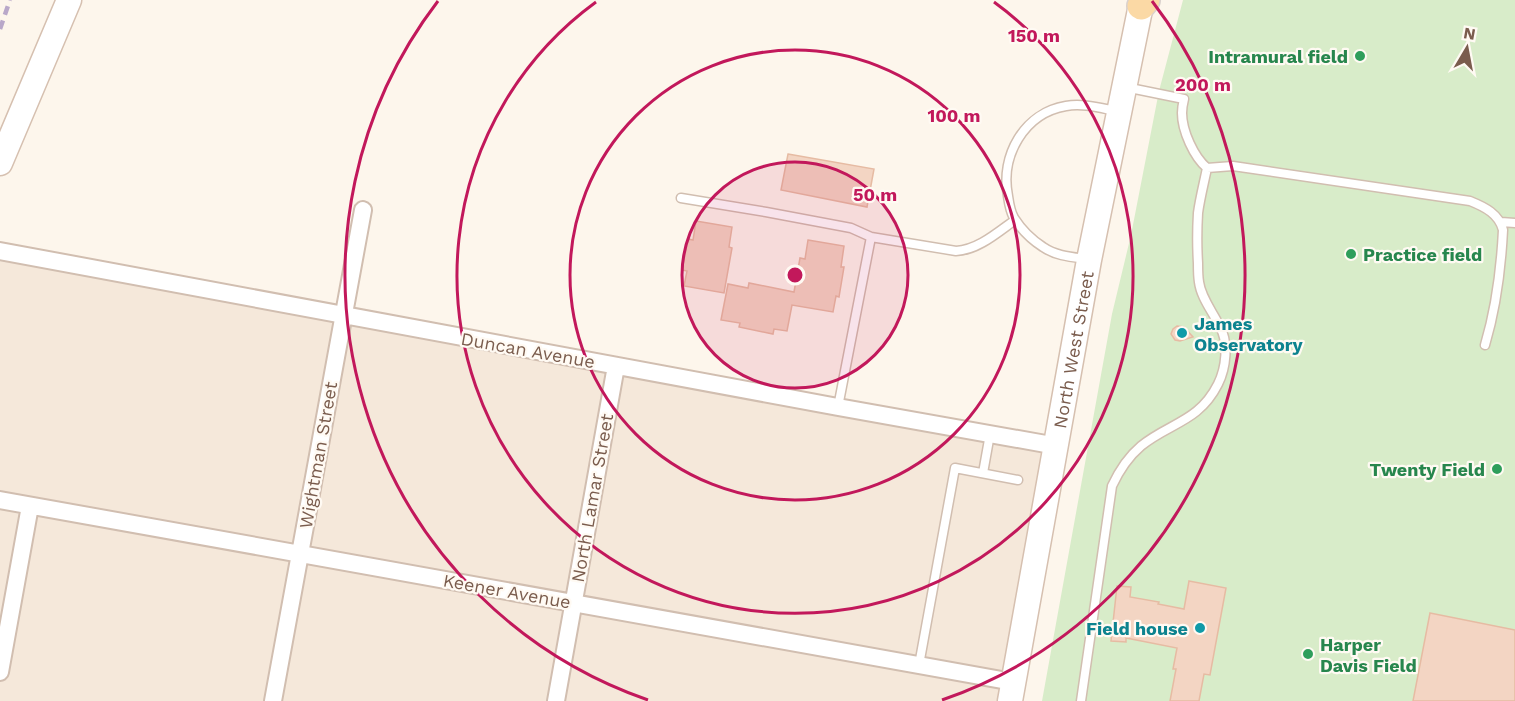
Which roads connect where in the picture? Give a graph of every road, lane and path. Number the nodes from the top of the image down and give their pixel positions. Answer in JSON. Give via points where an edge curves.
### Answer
{"nodes":[{"id":1,"x":69,"y":0,"type":"edge"},
{"id":2,"x":1142,"y":1,"type":"edge"},
{"id":3,"x":1124,"y":87,"type":"junction"},
{"id":4,"x":1119,"y":112,"type":"junction"},
{"id":5,"x":0,"y":163,"type":"edge"},
{"id":6,"x":1208,"y":168,"type":"junction"},
{"id":7,"x":681,"y":198,"type":"dead end"},
{"id":8,"x":363,"y":210,"type":"dead end"},
{"id":9,"x":1015,"y":220,"type":"junction"},
{"id":10,"x":1502,"y":222,"type":"junction"},
{"id":11,"x":1515,"y":223,"type":"edge"},
{"id":12,"x":871,"y":237,"type":"junction"},
{"id":13,"x":0,"y":251,"type":"edge"},
{"id":14,"x":1089,"y":260,"type":"junction"},
{"id":15,"x":344,"y":316,"type":"junction"},
{"id":16,"x":1485,"y":345,"type":"dead end"},
{"id":17,"x":615,"y":366,"type":"junction"},
{"id":18,"x":838,"y":407,"type":"junction"},
{"id":19,"x":990,"y":434,"type":"junction"},
{"id":20,"x":1056,"y":446,"type":"junction"},
{"id":21,"x":983,"y":473,"type":"junction"},
{"id":22,"x":1018,"y":480,"type":"dead end"},
{"id":23,"x":0,"y":500,"type":"edge"},
{"id":24,"x":30,"y":506,"type":"junction"},
{"id":25,"x":300,"y":554,"type":"junction"},
{"id":26,"x":574,"y":603,"type":"junction"},
{"id":27,"x":919,"y":665,"type":"junction"},
{"id":28,"x":0,"y":672,"type":"edge"},
{"id":29,"x":1011,"y":692,"type":"edge"},
{"id":30,"x":273,"y":701,"type":"edge"},
{"id":31,"x":556,"y":701,"type":"edge"},
{"id":32,"x":1081,"y":701,"type":"edge"}],
"edges":[{"from":1,"to":5,"type":"street"},
{"from":2,"to":3,"type":"street","name":"North West Street"},
{"from":3,"to":4,"type":"street","name":"North West Street"},
{"from":3,"to":6,"type":"lane","via":[[1184,99],[1184,127],[1199,161]]},
{"from":4,"to":9,"type":"lane","via":[[1064,106],[1026,127],[1014,144],[1006,173]]},
{"from":4,"to":14,"type":"street","name":"North West Street"},
{"from":6,"to":10,"type":"lane","via":[[1233,166],[1470,201],[1490,210]]},
{"from":6,"to":32,"type":"lane","via":[[1198,212],[1199,283],[1224,338],[1220,381],[1190,417],[1131,456],[1112,486]]},
{"from":7,"to":12,"type":"lane","via":[[851,228]]},
{"from":8,"to":15,"type":"street","name":"Wightman Street"},
{"from":9,"to":12,"type":"lane","via":[[962,251]]},
{"from":9,"to":14,"type":"lane","via":[[1042,247]]},
{"from":10,"to":11,"type":"lane"},
{"from":10,"to":16,"type":"lane","via":[[1499,284]]},
{"from":12,"to":18,"type":"lane"},
{"from":13,"to":15,"type":"street","name":"Duncan Avenue"},
{"from":14,"to":20,"type":"street","name":"North West Street"},
{"from":15,"to":17,"type":"street","name":"Duncan Avenue"},
{"from":15,"to":25,"type":"street","name":"Wightman Street"},
{"from":17,"to":18,"type":"street","name":"Duncan Avenue"},
{"from":17,"to":26,"type":"street","name":"North Lamar Street"},
{"from":18,"to":19,"type":"street","name":"Duncan Avenue"},
{"from":19,"to":20,"type":"street","name":"Duncan Avenue"},
{"from":19,"to":21,"type":"lane"},
{"from":20,"to":29,"type":"street","name":"North West Street"},
{"from":21,"to":22,"type":"lane"},
{"from":21,"to":27,"type":"lane","via":[[955,468]]},
{"from":23,"to":24,"type":"street","name":"Keener Avenue"},
{"from":24,"to":25,"type":"street","name":"Keener Avenue"},
{"from":24,"to":28,"type":"street"},
{"from":25,"to":26,"type":"street","name":"Keener Avenue"},
{"from":25,"to":30,"type":"street","name":"Wightman Street"},
{"from":26,"to":27,"type":"street","name":"Keener Avenue"},
{"from":26,"to":31,"type":"street","name":"North Lamar Street"},
{"from":27,"to":29,"type":"street","name":"Keener Avenue"}]}
